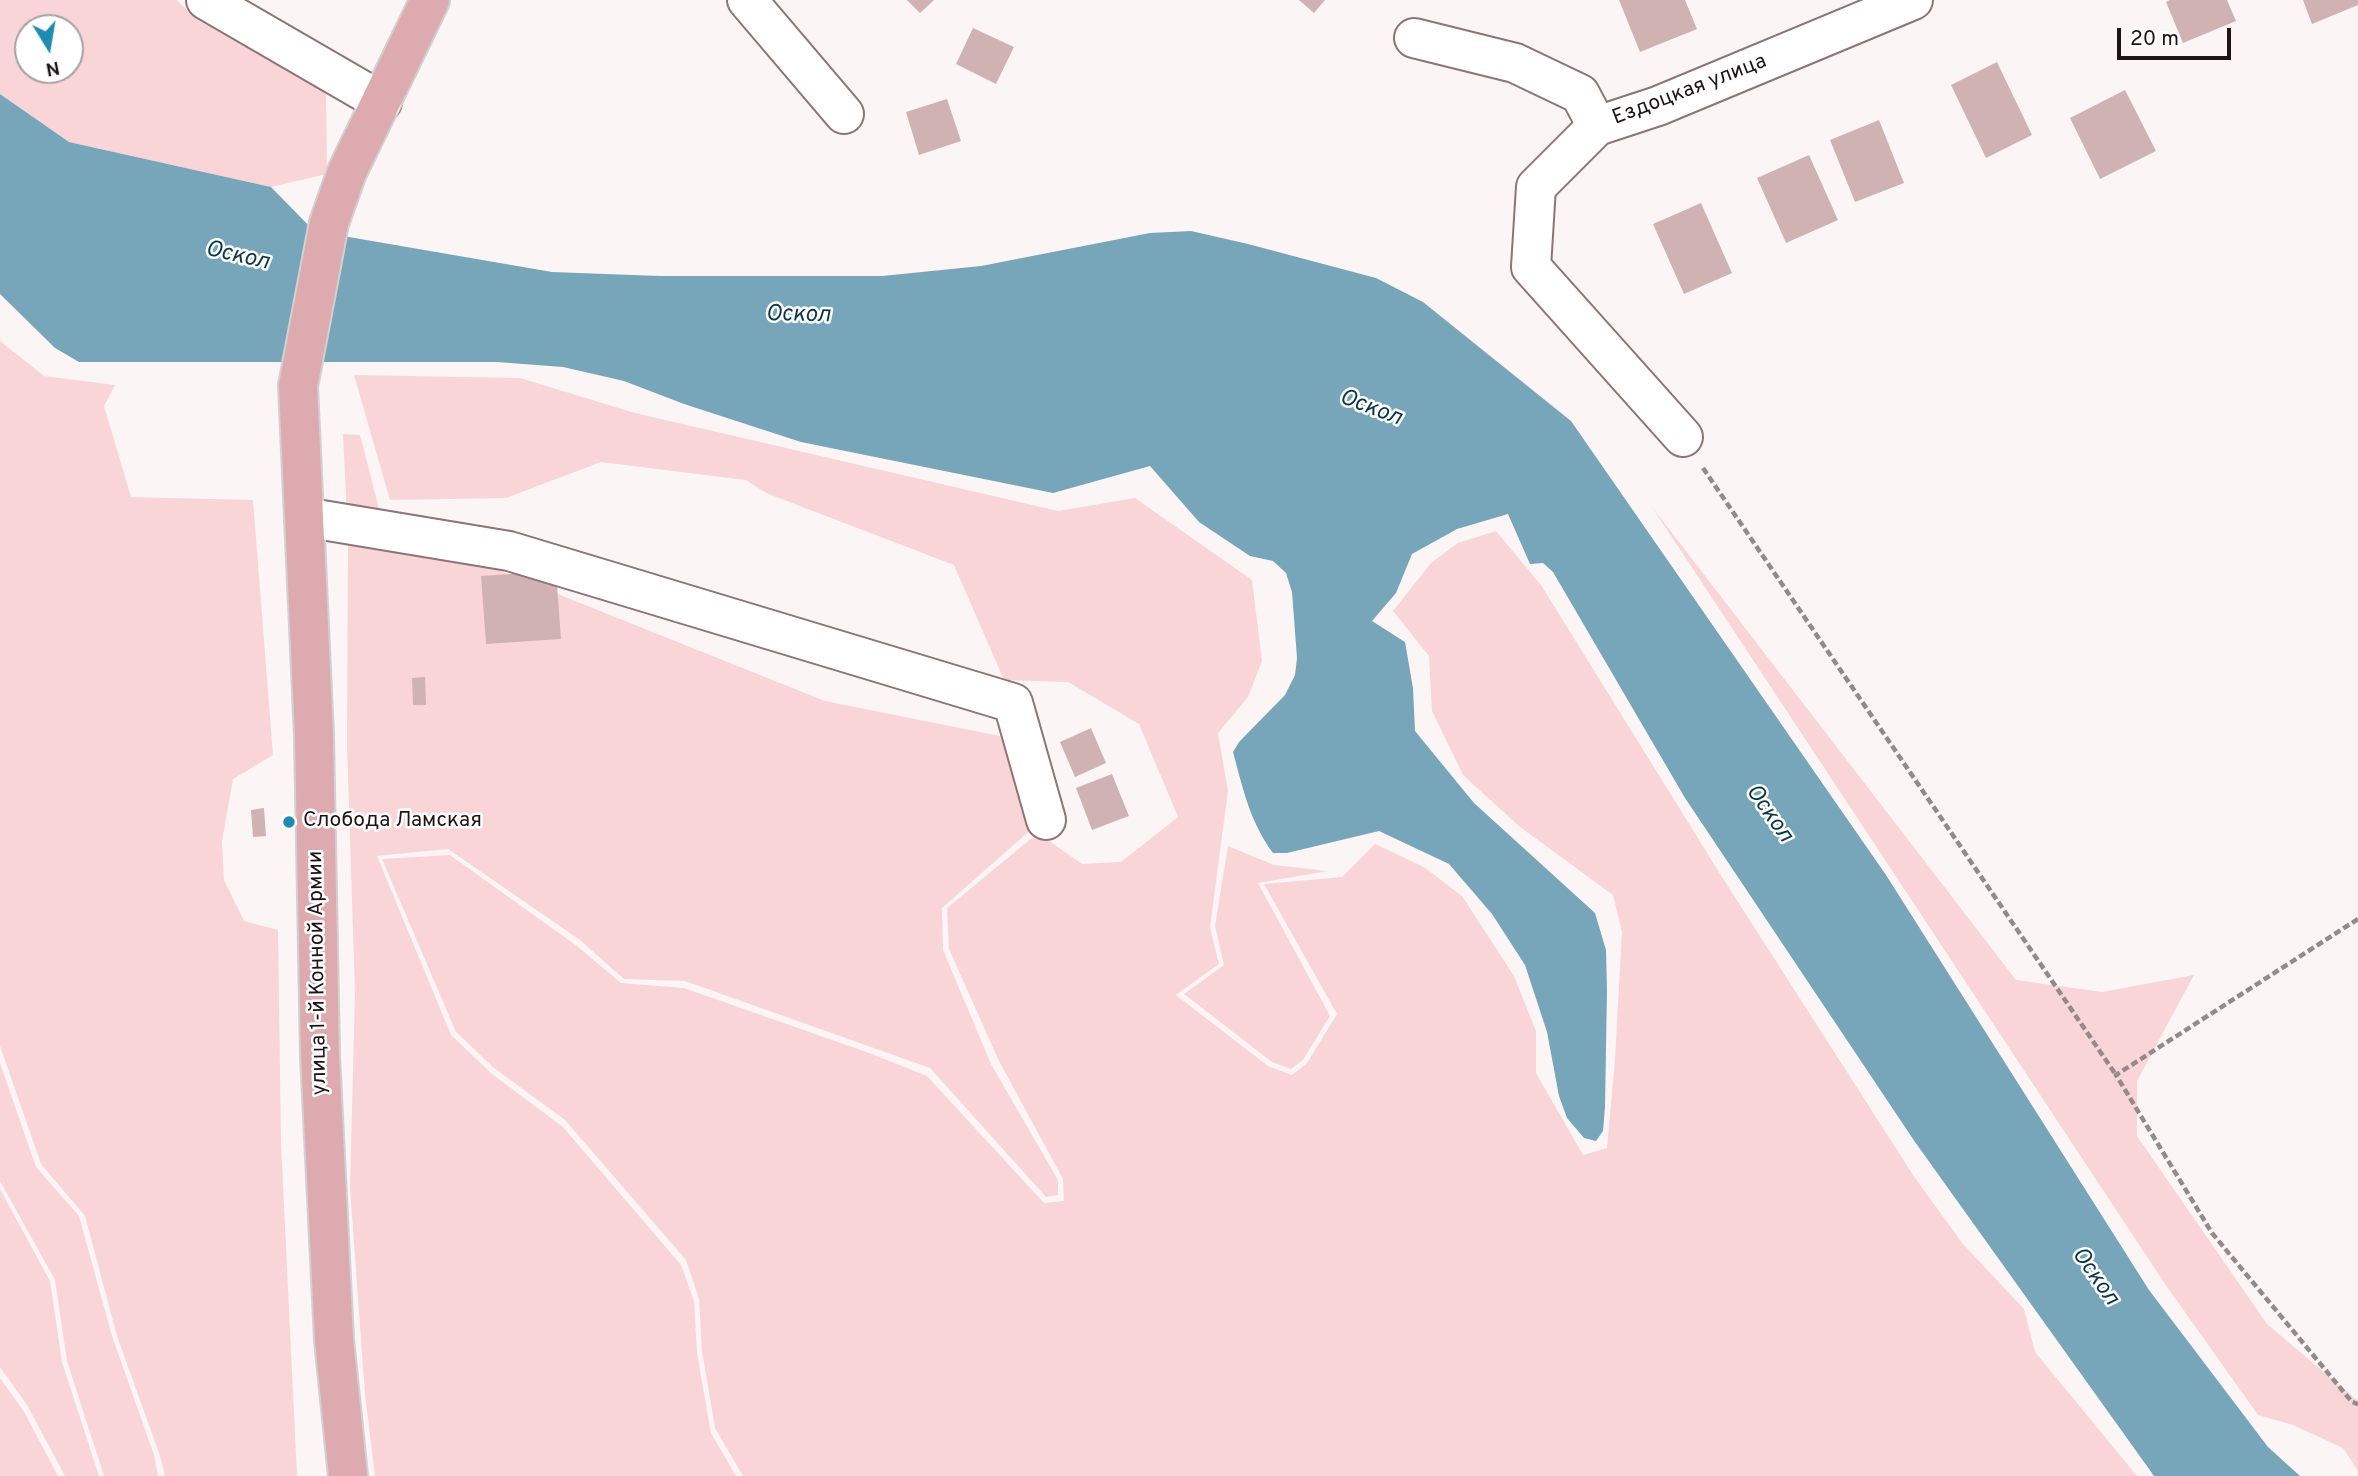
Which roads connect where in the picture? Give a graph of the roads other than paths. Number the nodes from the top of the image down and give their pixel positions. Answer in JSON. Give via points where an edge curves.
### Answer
{"nodes":[{"id":1,"x":206,"y":0,"type":"edge"},
{"id":2,"x":429,"y":0,"type":"edge"},
{"id":3,"x":747,"y":0,"type":"edge"},
{"id":4,"x":1913,"y":0,"type":"edge"},
{"id":5,"x":1854,"y":12,"type":"edge"},
{"id":6,"x":1414,"y":38,"type":"dead end"},
{"id":7,"x":382,"y":102,"type":"junction"},
{"id":8,"x":844,"y":114,"type":"dead end"},
{"id":9,"x":1597,"y":127,"type":"junction"},
{"id":10,"x":1683,"y":437,"type":"road end"},
{"id":11,"x":304,"y":517,"type":"junction"},
{"id":12,"x":1046,"y":820,"type":"dead end"},
{"id":13,"x":348,"y":1476,"type":"edge"}],
"edges":[{"from":1,"to":7,"type":"street"},
{"from":2,"to":7,"type":"main road","name":"улица 1-й Конной Армии"},
{"from":3,"to":8,"type":"street"},
{"from":4,"to":5,"type":"street","name":"Ездоцкая улица"},
{"from":5,"to":9,"type":"street","name":"Ездоцкая улица","via":[[1658,106]]},
{"from":6,"to":9,"type":"street","via":[[1515,63],[1580,94]]},
{"from":7,"to":11,"type":"main road","name":"улица 1-й Конной Армии","via":[[347,172],[329,223],[298,386]]},
{"from":9,"to":10,"type":"street","name":"Ездоцкая улица","via":[[1536,187],[1531,267]]},
{"from":11,"to":12,"type":"street","via":[[509,551],[1013,703]]},
{"from":11,"to":13,"type":"main road","name":"улица 1-й Конной Армии","via":[[320,1055],[334,1340]]}]}
